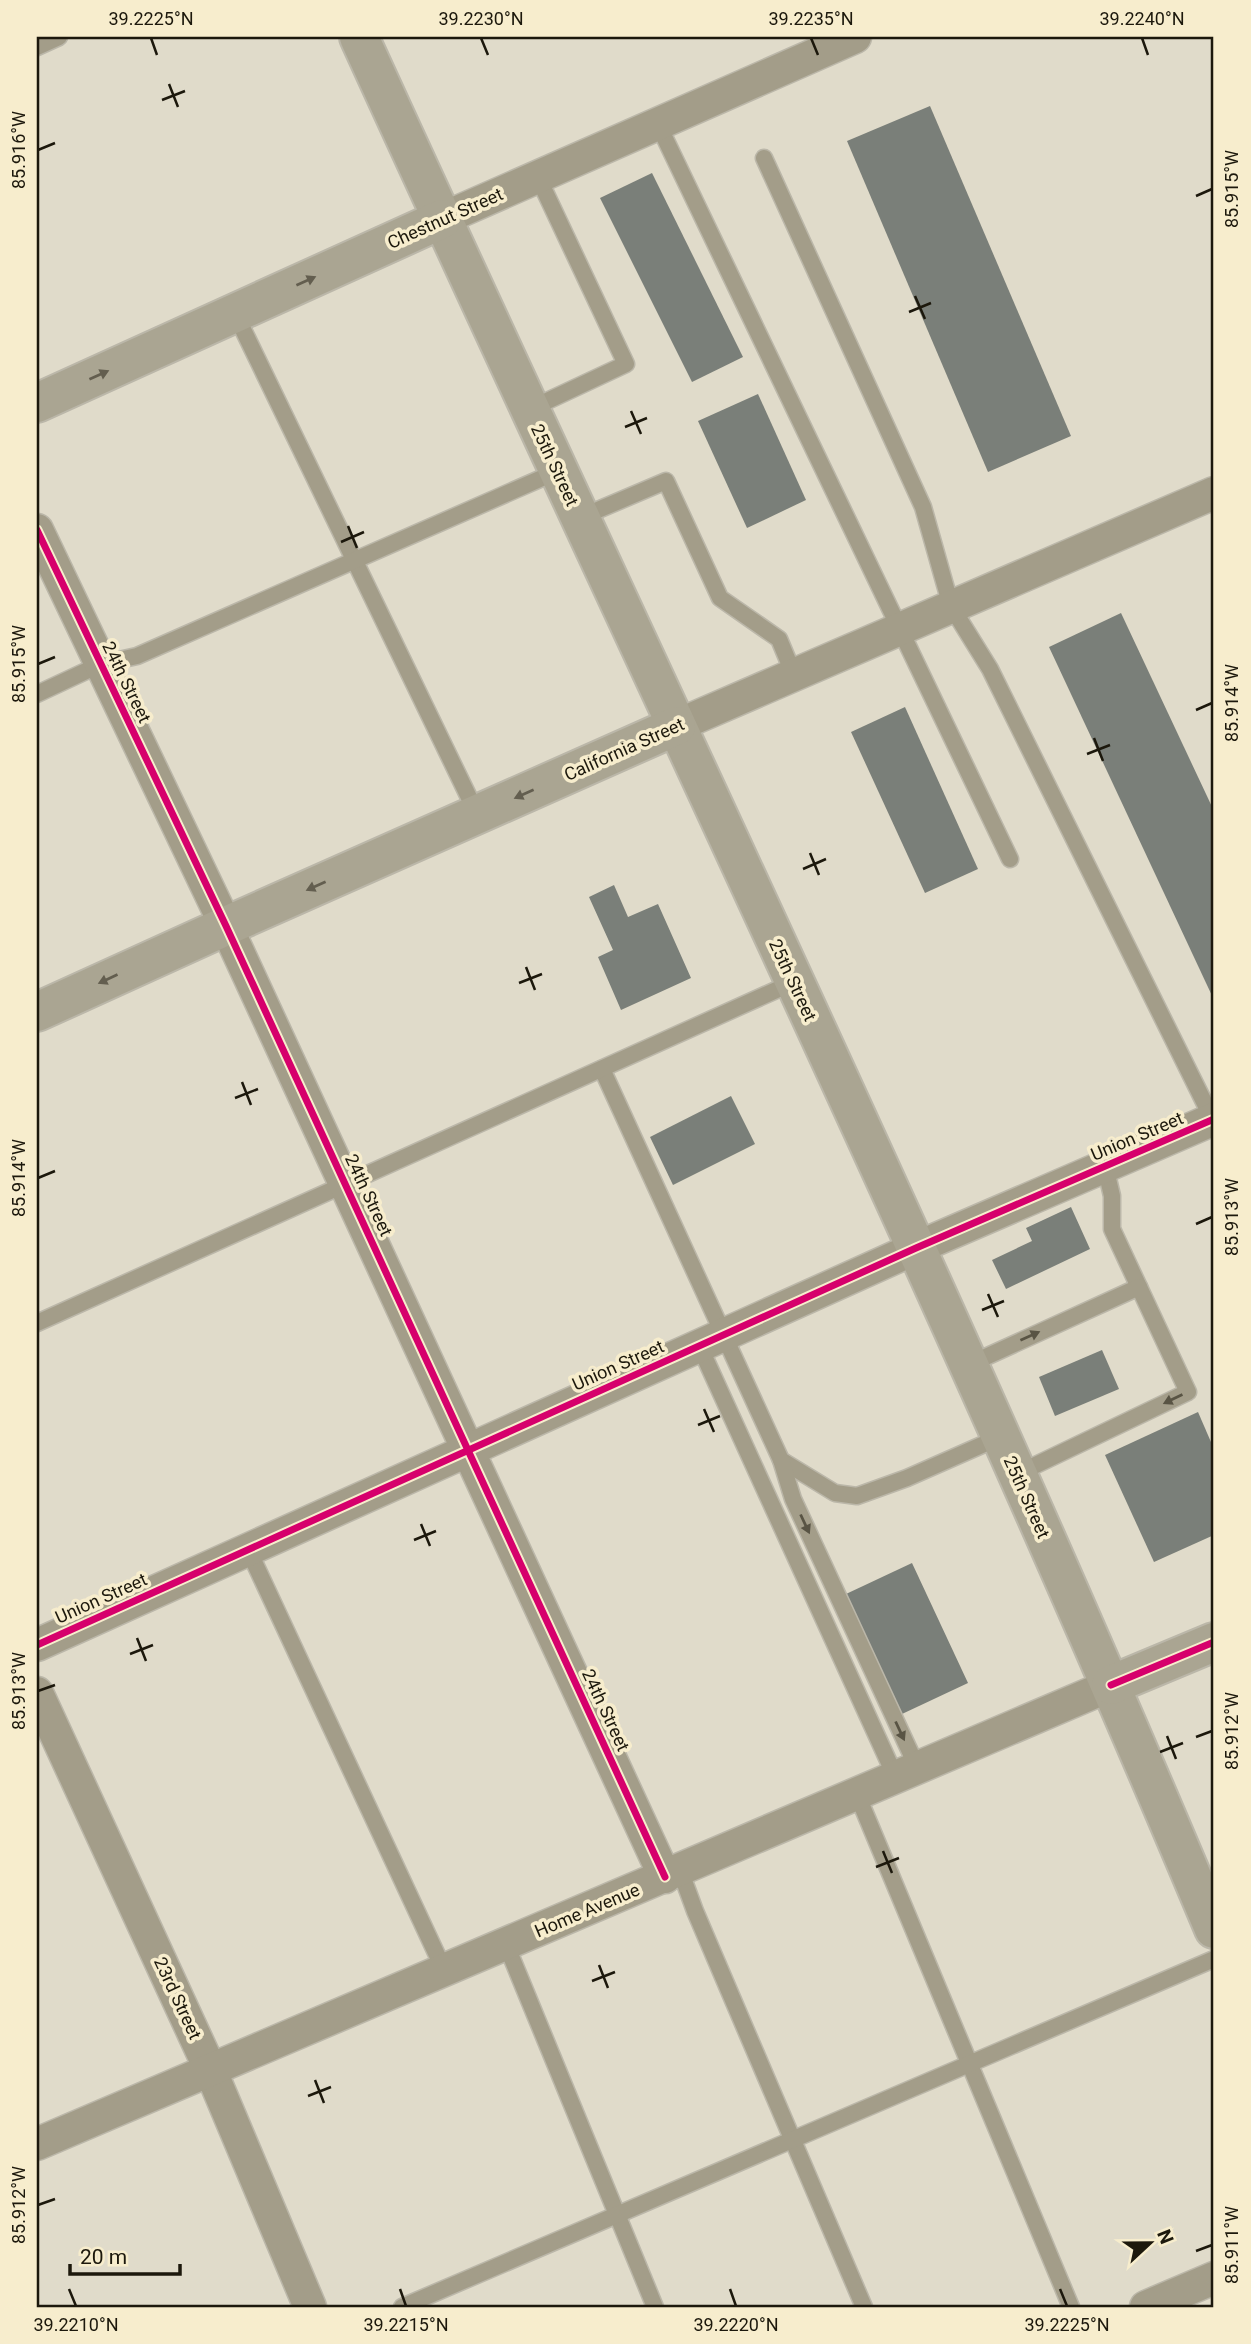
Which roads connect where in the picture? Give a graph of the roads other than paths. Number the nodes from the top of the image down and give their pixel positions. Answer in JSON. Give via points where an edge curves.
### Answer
{"nodes":[{"id":1,"x":59,"y":37,"type":"edge"},
{"id":2,"x":359,"y":37,"type":"edge"},
{"id":3,"x":855,"y":37,"type":"edge"},
{"id":4,"x":37,"y":47,"type":"edge"},
{"id":5,"x":658,"y":124,"type":"junction"},
{"id":6,"x":764,"y":158,"type":"dead end"},
{"id":7,"x":538,"y":177,"type":"junction"},
{"id":8,"x":442,"y":219,"type":"junction"},
{"id":9,"x":235,"y":313,"type":"junction"},
{"id":10,"x":37,"y":403,"type":"edge"},
{"id":11,"x":530,"y":409,"type":"junction"},
{"id":12,"x":558,"y":471,"type":"junction"},
{"id":13,"x":1214,"y":493,"type":"edge"},
{"id":14,"x":579,"y":518,"type":"junction"},
{"id":15,"x":37,"y":530,"type":"edge"},
{"id":16,"x":354,"y":561,"type":"junction"},
{"id":17,"x":951,"y":606,"type":"junction"},
{"id":18,"x":899,"y":629,"type":"junction"},
{"id":19,"x":101,"y":664,"type":"junction"},
{"id":20,"x":794,"y":675,"type":"junction"},
{"id":21,"x":37,"y":694,"type":"edge"},
{"id":22,"x":676,"y":726,"type":"junction"},
{"id":23,"x":477,"y":814,"type":"junction"},
{"id":24,"x":1010,"y":859,"type":"dead end"},
{"id":25,"x":226,"y":926,"type":"junction"},
{"id":26,"x":794,"y":982,"type":"junction"},
{"id":27,"x":37,"y":1012,"type":"edge"},
{"id":28,"x":602,"y":1069,"type":"junction"},
{"id":29,"x":1214,"y":1119,"type":"edge"},
{"id":30,"x":1105,"y":1166,"type":"junction"},
{"id":31,"x":346,"y":1185,"type":"junction"},
{"id":32,"x":916,"y":1248,"type":"junction"},
{"id":33,"x":1139,"y":1287,"type":"junction"},
{"id":34,"x":37,"y":1323,"type":"edge"},
{"id":35,"x":711,"y":1340,"type":"junction"},
{"id":36,"x":968,"y":1365,"type":"junction"},
{"id":37,"x":1000,"y":1437,"type":"junction"},
{"id":38,"x":469,"y":1449,"type":"junction"},
{"id":39,"x":781,"y":1460,"type":"junction"},
{"id":40,"x":1017,"y":1474,"type":"junction"},
{"id":41,"x":248,"y":1549,"type":"junction"},
{"id":42,"x":1214,"y":1642,"type":"edge"},
{"id":43,"x":37,"y":1645,"type":"edge"},
{"id":44,"x":1111,"y":1685,"type":"junction"},
{"id":45,"x":37,"y":1693,"type":"edge"},
{"id":46,"x":907,"y":1773,"type":"junction"},
{"id":47,"x":858,"y":1794,"type":"junction"},
{"id":48,"x":673,"y":1874,"type":"junction"},
{"id":49,"x":1214,"y":1929,"type":"edge"},
{"id":50,"x":506,"y":1944,"type":"junction"},
{"id":51,"x":1214,"y":1959,"type":"edge"},
{"id":52,"x":444,"y":1970,"type":"junction"},
{"id":53,"x":970,"y":2064,"type":"junction"},
{"id":54,"x":210,"y":2068,"type":"junction"},
{"id":55,"x":793,"y":2140,"type":"junction"},
{"id":56,"x":37,"y":2144,"type":"edge"},
{"id":57,"x":616,"y":2215,"type":"junction"},
{"id":58,"x":1214,"y":2278,"type":"edge"},
{"id":59,"x":310,"y":2307,"type":"edge"},
{"id":60,"x":402,"y":2307,"type":"edge"},
{"id":61,"x":655,"y":2307,"type":"edge"},
{"id":62,"x":863,"y":2307,"type":"edge"},
{"id":63,"x":1071,"y":2307,"type":"edge"},
{"id":64,"x":1146,"y":2307,"type":"edge"}],
"edges":[{"from":1,"to":4,"type":"lane"},
{"from":2,"to":8,"type":"main road","name":"25th Street"},
{"from":3,"to":5,"type":"street","name":"Chestnut Street"},
{"from":5,"to":7,"type":"street","name":"Chestnut Street"},
{"from":5,"to":18,"type":"lane"},
{"from":6,"to":17,"type":"lane","via":[[923,507]]},
{"from":7,"to":8,"type":"street","name":"Chestnut Street"},
{"from":7,"to":11,"type":"lane","via":[[626,364]]},
{"from":9,"to":8,"type":"main road","name":"Chestnut Street","one_way":true},
{"from":8,"to":11,"type":"main road","name":"25th Street"},
{"from":10,"to":9,"type":"main road","name":"Chestnut Street","one_way":true},
{"from":9,"to":16,"type":"lane"},
{"from":11,"to":12,"type":"main road","name":"25th Street"},
{"from":12,"to":14,"type":"main road","name":"25th Street"},
{"from":12,"to":16,"type":"lane"},
{"from":13,"to":17,"type":"street","name":"California Street"},
{"from":14,"to":20,"type":"lane","via":[[666,481],[720,598],[779,639]]},
{"from":14,"to":22,"type":"main road","name":"25th Street"},
{"from":15,"to":19,"type":"street","name":"24th Street"},
{"from":16,"to":19,"type":"lane","via":[[137,656]]},
{"from":16,"to":23,"type":"lane"},
{"from":17,"to":18,"type":"street","name":"California Street"},
{"from":17,"to":29,"type":"lane","via":[[990,669]]},
{"from":18,"to":20,"type":"street","name":"California Street"},
{"from":18,"to":24,"type":"lane"},
{"from":19,"to":21,"type":"lane"},
{"from":19,"to":25,"type":"street","name":"24th Street"},
{"from":20,"to":22,"type":"street","name":"California Street"},
{"from":22,"to":23,"type":"main road","name":"California Street","one_way":true},
{"from":22,"to":26,"type":"main road","name":"25th Street"},
{"from":23,"to":25,"type":"main road","name":"California Street","one_way":true},
{"from":25,"to":27,"type":"main road","name":"California Street","one_way":true},
{"from":25,"to":31,"type":"street","name":"24th Street"},
{"from":26,"to":28,"type":"lane"},
{"from":26,"to":32,"type":"main road","name":"25th Street"},
{"from":28,"to":31,"type":"lane"},
{"from":28,"to":35,"type":"lane"},
{"from":29,"to":30,"type":"street","name":"Union Street"},
{"from":30,"to":32,"type":"street","name":"Union Street"},
{"from":30,"to":33,"type":"lane","via":[[1112,1196],[1112,1229]]},
{"from":31,"to":34,"type":"lane"},
{"from":31,"to":38,"type":"street","name":"24th Street"},
{"from":32,"to":35,"type":"street","name":"Union Street"},
{"from":32,"to":36,"type":"main road","name":"25th Street"},
{"from":36,"to":33,"type":"lane","one_way":true},
{"from":33,"to":40,"type":"lane","one_way":true,"via":[[1188,1392]]},
{"from":35,"to":38,"type":"street","name":"Union Street"},
{"from":35,"to":39,"type":"lane"},
{"from":35,"to":46,"type":"lane"},
{"from":36,"to":37,"type":"main road","name":"25th Street"},
{"from":37,"to":39,"type":"lane","via":[[857,1496],[835,1493]]},
{"from":37,"to":40,"type":"main road","name":"25th Street"},
{"from":38,"to":41,"type":"street","name":"Union Street"},
{"from":38,"to":48,"type":"street","name":"24th Street"},
{"from":39,"to":46,"type":"lane","one_way":true},
{"from":40,"to":44,"type":"main road","name":"25th Street"},
{"from":41,"to":43,"type":"street","name":"Union Street"},
{"from":41,"to":52,"type":"lane"},
{"from":42,"to":44,"type":"main road","name":"Home Avenue"},
{"from":44,"to":46,"type":"street","name":"Home Avenue"},
{"from":44,"to":49,"type":"main road","name":"25th Street"},
{"from":45,"to":54,"type":"street","name":"23rd Street"},
{"from":46,"to":47,"type":"street","name":"Home Avenue"},
{"from":47,"to":48,"type":"street","name":"Home Avenue"},
{"from":47,"to":53,"type":"lane"},
{"from":48,"to":50,"type":"street","name":"Home Avenue"},
{"from":48,"to":55,"type":"lane","via":[[695,1911]]},
{"from":50,"to":52,"type":"street","name":"Home Avenue"},
{"from":50,"to":57,"type":"lane"},
{"from":51,"to":53,"type":"lane"},
{"from":52,"to":54,"type":"street","name":"Home Avenue"},
{"from":53,"to":55,"type":"lane"},
{"from":53,"to":63,"type":"lane"},
{"from":54,"to":56,"type":"street","name":"Home Avenue"},
{"from":54,"to":59,"type":"street","name":"23rd Street"},
{"from":55,"to":57,"type":"lane"},
{"from":55,"to":62,"type":"lane"},
{"from":57,"to":60,"type":"lane"},
{"from":57,"to":61,"type":"lane"},
{"from":58,"to":64,"type":"street"}]}
